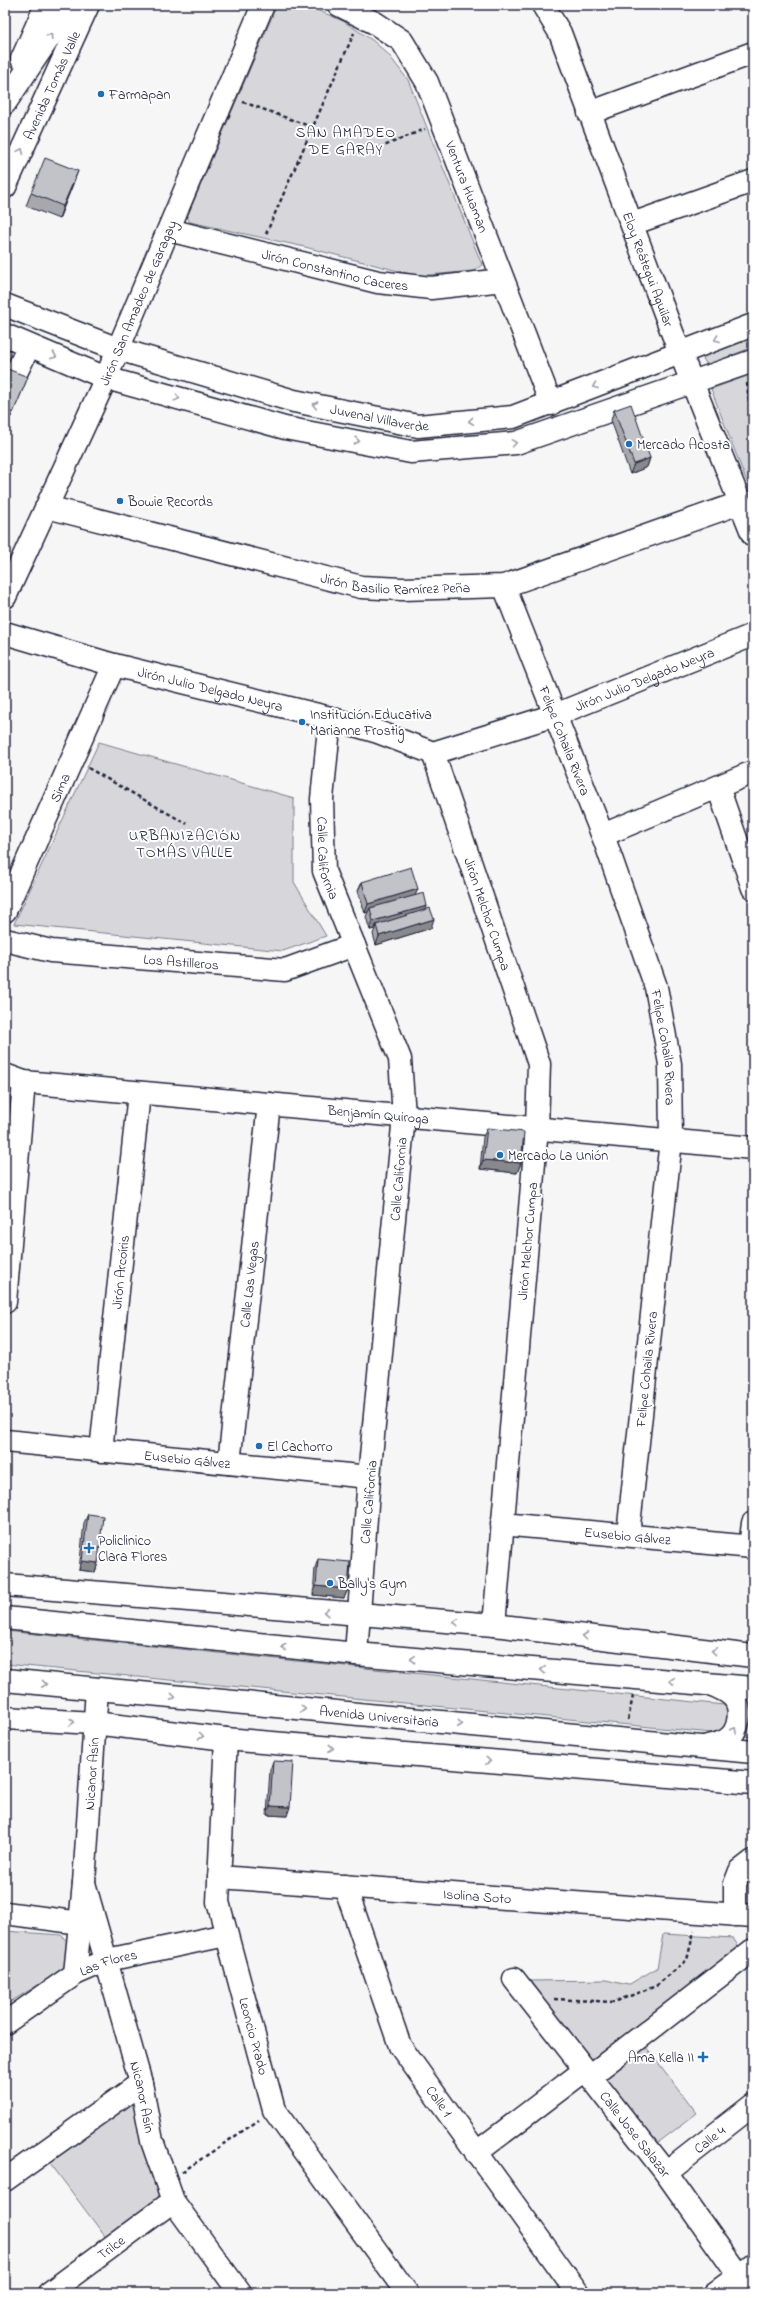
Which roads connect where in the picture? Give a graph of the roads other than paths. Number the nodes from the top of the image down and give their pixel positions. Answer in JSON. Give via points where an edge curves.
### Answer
{"nodes":[{"id":1,"x":46,"y":5,"type":"edge"},
{"id":2,"x":71,"y":5,"type":"edge"},
{"id":3,"x":88,"y":5,"type":"edge"},
{"id":4,"x":263,"y":5,"type":"edge"},
{"id":5,"x":339,"y":5,"type":"edge"},
{"id":6,"x":543,"y":5,"type":"edge"},
{"id":7,"x":753,"y":53,"type":"edge"},
{"id":8,"x":5,"y":96,"type":"edge"},
{"id":9,"x":5,"y":103,"type":"edge"},
{"id":10,"x":589,"y":113,"type":"junction"},
{"id":11,"x":753,"y":181,"type":"edge"},
{"id":12,"x":5,"y":187,"type":"edge"},
{"id":13,"x":632,"y":224,"type":"junction"},
{"id":14,"x":169,"y":230,"type":"junction"},
{"id":15,"x":503,"y":280,"type":"junction"},
{"id":16,"x":5,"y":305,"type":"edge"},
{"id":17,"x":753,"y":325,"type":"edge"},
{"id":18,"x":5,"y":336,"type":"edge"},
{"id":19,"x":29,"y":346,"type":"junction"},
{"id":20,"x":118,"y":349,"type":"junction"},
{"id":21,"x":681,"y":353,"type":"junction"},
{"id":22,"x":753,"y":361,"type":"edge"},
{"id":23,"x":12,"y":371,"type":"edge"},
{"id":24,"x":106,"y":378,"type":"junction"},
{"id":25,"x":692,"y":381,"type":"junction"},
{"id":26,"x":551,"y":404,"type":"junction"},
{"id":27,"x":740,"y":502,"type":"junction"},
{"id":28,"x":46,"y":507,"type":"junction"},
{"id":29,"x":753,"y":535,"type":"edge"},
{"id":30,"x":504,"y":586,"type":"junction"},
{"id":31,"x":5,"y":597,"type":"edge"},
{"id":32,"x":5,"y":633,"type":"edge"},
{"id":33,"x":753,"y":635,"type":"edge"},
{"id":34,"x":114,"y":665,"type":"junction"},
{"id":35,"x":555,"y":715,"type":"junction"},
{"id":36,"x":330,"y":718,"type":"junction"},
{"id":37,"x":433,"y":753,"type":"junction"},
{"id":38,"x":753,"y":772,"type":"edge"},
{"id":39,"x":718,"y":787,"type":"junction"},
{"id":40,"x":603,"y":835,"type":"junction"},
{"id":41,"x":753,"y":888,"type":"edge"},
{"id":42,"x":5,"y":911,"type":"edge"},
{"id":43,"x":5,"y":940,"type":"edge"},
{"id":44,"x":354,"y":945,"type":"junction"},
{"id":45,"x":15,"y":1079,"type":"edge"},
{"id":46,"x":139,"y":1093,"type":"junction"},
{"id":47,"x":269,"y":1104,"type":"junction"},
{"id":48,"x":404,"y":1116,"type":"junction"},
{"id":49,"x":537,"y":1128,"type":"junction"},
{"id":50,"x":671,"y":1140,"type":"junction"},
{"id":51,"x":753,"y":1148,"type":"edge"},
{"id":52,"x":5,"y":1302,"type":"edge"},
{"id":53,"x":5,"y":1441,"type":"edge"},
{"id":54,"x":101,"y":1451,"type":"junction"},
{"id":55,"x":229,"y":1463,"type":"junction"},
{"id":56,"x":369,"y":1477,"type":"junction"},
{"id":57,"x":753,"y":1523,"type":"edge"},
{"id":58,"x":502,"y":1524,"type":"junction"},
{"id":59,"x":628,"y":1534,"type":"junction"},
{"id":60,"x":752,"y":1547,"type":"edge"},
{"id":61,"x":5,"y":1585,"type":"edge"},
{"id":62,"x":359,"y":1614,"type":"junction"},
{"id":63,"x":5,"y":1618,"type":"edge"},
{"id":64,"x":494,"y":1626,"type":"junction"},
{"id":65,"x":356,"y":1654,"type":"junction"},
{"id":66,"x":753,"y":1656,"type":"edge"},
{"id":67,"x":5,"y":1680,"type":"edge"},
{"id":68,"x":713,"y":1685,"type":"junction"},
{"id":69,"x":753,"y":1688,"type":"edge"},
{"id":70,"x":97,"y":1689,"type":"junction"},
{"id":71,"x":5,"y":1718,"type":"edge"},
{"id":72,"x":94,"y":1723,"type":"junction"},
{"id":73,"x":226,"y":1739,"type":"junction"},
{"id":74,"x":701,"y":1748,"type":"junction"},
{"id":75,"x":753,"y":1752,"type":"edge"},
{"id":76,"x":753,"y":1784,"type":"edge"},
{"id":77,"x":753,"y":1861,"type":"edge"},
{"id":78,"x":219,"y":1877,"type":"junction"},
{"id":79,"x":84,"y":1883,"type":"junction"},
{"id":80,"x":345,"y":1886,"type":"junction"},
{"id":81,"x":5,"y":1913,"type":"edge"},
{"id":82,"x":744,"y":1916,"type":"edge"},
{"id":83,"x":81,"y":1923,"type":"junction"},
{"id":84,"x":226,"y":1934,"type":"junction"},
{"id":85,"x":753,"y":1950,"type":"edge"},
{"id":86,"x":106,"y":1960,"type":"junction"},
{"id":87,"x":75,"y":1974,"type":"junction"},
{"id":88,"x":514,"y":1979,"type":"dead end"},
{"id":89,"x":5,"y":2023,"type":"edge"},
{"id":90,"x":587,"y":2073,"type":"junction"},
{"id":91,"x":141,"y":2082,"type":"junction"},
{"id":92,"x":753,"y":2105,"type":"edge"},
{"id":93,"x":476,"y":2153,"type":"junction"},
{"id":94,"x":666,"y":2173,"type":"junction"},
{"id":95,"x":5,"y":2180,"type":"edge"},
{"id":96,"x":170,"y":2192,"type":"junction"},
{"id":97,"x":747,"y":2278,"type":"edge"},
{"id":98,"x":49,"y":2293,"type":"edge"},
{"id":99,"x":240,"y":2293,"type":"edge"},
{"id":100,"x":407,"y":2293,"type":"edge"},
{"id":101,"x":578,"y":2293,"type":"edge"},
{"id":102,"x":715,"y":2293,"type":"edge"}],
"edges":[{"from":1,"to":8,"type":"street"},
{"from":9,"to":2,"type":"street","one_way":true},
{"from":12,"to":3,"type":"street","name":"Avenida Tomás Valle","one_way":true},
{"from":4,"to":14,"type":"street","name":"Jirón San Amadeo de Garagay"},
{"from":5,"to":15,"type":"street","name":"Ventura Huaman","via":[[402,41],[427,82]]},
{"from":6,"to":10,"type":"street","name":"Eloy Reátegui Aguilar","via":[[560,33]]},
{"from":7,"to":10,"type":"street"},
{"from":10,"to":13,"type":"street","name":"Eloy Reátegui Aguilar"},
{"from":11,"to":13,"type":"street"},
{"from":13,"to":21,"type":"street","name":"Eloy Reátegui Aguilar"},
{"from":14,"to":15,"type":"street","name":"Jirón Constantino Caceres","via":[[378,282],[431,288]]},
{"from":14,"to":20,"type":"street","name":"Jirón San Amadeo de Garagay"},
{"from":15,"to":26,"type":"street","name":"Ventura Huaman"},
{"from":16,"to":20,"type":"street","name":"Juvenal Villaverde"},
{"from":17,"to":21,"type":"street","name":"Juvenal Villaverde","one_way":true},
{"from":18,"to":19,"type":"street","name":"Juvenal Villaverde"},
{"from":19,"to":23,"type":"street"},
{"from":19,"to":24,"type":"street","name":"Juvenal Villaverde","one_way":true},
{"from":20,"to":24,"type":"street","name":"Jirón San Amadeo de Garagay"},
{"from":26,"to":20,"type":"street","name":"Juvenal Villaverde","one_way":true,"via":[[513,417],[418,426],[294,401]]},
{"from":21,"to":25,"type":"street","name":"Eloy Reátegui Aguilar"},
{"from":21,"to":26,"type":"street","name":"Juvenal Villaverde","one_way":true},
{"from":22,"to":25,"type":"street","name":"Juvenal Villaverde"},
{"from":24,"to":25,"type":"street","name":"Juvenal Villaverde","one_way":true,"via":[[285,428],[411,452],[516,443]]},
{"from":24,"to":28,"type":"street","name":"Jirón San Amadeo de Garagay"},
{"from":25,"to":27,"type":"street","name":"Eloy Reátegui Aguilar"},
{"from":27,"to":29,"type":"street","name":"Eloy Reátegui Aguilar"},
{"from":27,"to":30,"type":"street","name":"Jirón Basilio Ramírez Peña"},
{"from":28,"to":30,"type":"street","name":"Jirón Basilio Ramírez Peña","via":[[361,587],[402,590]]},
{"from":28,"to":31,"type":"street","name":"Jirón San Amadeo de Garagay"},
{"from":30,"to":35,"type":"street","name":"Felipe Cohaila Rivera"},
{"from":32,"to":34,"type":"street","name":"Jirón Julio Delgado Neyra"},
{"from":33,"to":35,"type":"street","name":"Jirón Julio Delgado Neyra"},
{"from":34,"to":36,"type":"street","name":"Jirón Julio Delgado Neyra"},
{"from":34,"to":42,"type":"street","name":"Sima"},
{"from":35,"to":37,"type":"street","name":"Jirón Julio Delgado Neyra"},
{"from":35,"to":40,"type":"street","name":"Felipe Cohaila Rivera"},
{"from":36,"to":37,"type":"street","name":"Jirón Julio Delgado Neyra","via":[[378,732]]},
{"from":36,"to":44,"type":"street","name":"Calle California","via":[[322,799],[324,872]]},
{"from":37,"to":49,"type":"street","name":"Jirón Melchor Cumpa","via":[[539,1064]]},
{"from":38,"to":39,"type":"street"},
{"from":39,"to":40,"type":"street"},
{"from":39,"to":41,"type":"street"},
{"from":40,"to":50,"type":"street","name":"Felipe Cohaila Rivera","via":[[656,987],[670,1064]]},
{"from":43,"to":44,"type":"street","name":"Los Astilleros","via":[[50,951],[285,970]]},
{"from":44,"to":48,"type":"street","name":"Calle California","via":[[400,1060]]},
{"from":45,"to":46,"type":"street","name":"Benjamín Quiroga"},
{"from":45,"to":52,"type":"street"},
{"from":46,"to":47,"type":"street","name":"Benjamín Quiroga"},
{"from":46,"to":54,"type":"street","name":"Jirón Arcoíris"},
{"from":47,"to":48,"type":"street","name":"Benjamín Quiroga"},
{"from":47,"to":55,"type":"street","name":"Calle Las Vegas"},
{"from":48,"to":49,"type":"street","name":"Benjamín Quiroga"},
{"from":48,"to":56,"type":"street","name":"Calle California"},
{"from":49,"to":50,"type":"street","name":"Benjamín Quiroga"},
{"from":49,"to":58,"type":"street","name":"Jirón Melchor Cumpa"},
{"from":50,"to":51,"type":"street","name":"Benjamín Quiroga"},
{"from":50,"to":59,"type":"street","name":"Felipe Cohaila Rivera"},
{"from":53,"to":54,"type":"street","name":"Eusebio Gálvez"},
{"from":54,"to":55,"type":"street","name":"Eusebio Gálvez"},
{"from":55,"to":56,"type":"street","name":"Eusebio Gálvez"},
{"from":56,"to":62,"type":"street","name":"Calle California"},
{"from":57,"to":60,"type":"street"},
{"from":58,"to":59,"type":"street","name":"Eusebio Gálvez"},
{"from":58,"to":64,"type":"street","name":"Jirón Melchor Cumpa"},
{"from":59,"to":60,"type":"street","name":"Eusebio Gálvez"},
{"from":62,"to":61,"type":"street","one_way":true},
{"from":64,"to":62,"type":"street","one_way":true},
{"from":62,"to":65,"type":"street","name":"Calle California"},
{"from":65,"to":63,"type":"street","one_way":true},
{"from":66,"to":64,"type":"street","one_way":true},
{"from":68,"to":65,"type":"street","one_way":true},
{"from":67,"to":70,"type":"street","name":"Avenida Universitaria","one_way":true},
{"from":68,"to":69,"type":"street"},
{"from":74,"to":68,"type":"street","one_way":true,"via":[[727,1740],[736,1730],[739,1716],[738,1703],[732,1695]]},
{"from":70,"to":72,"type":"street","name":"Nicanor Asín"},
{"from":70,"to":74,"type":"street","name":"Avenida Universitaria","one_way":true},
{"from":71,"to":72,"type":"street","one_way":true},
{"from":72,"to":73,"type":"street","one_way":true},
{"from":72,"to":79,"type":"street","name":"Nicanor Asín"},
{"from":73,"to":76,"type":"street","one_way":true},
{"from":73,"to":78,"type":"street","name":"Leoncio Prado"},
{"from":74,"to":75,"type":"street","name":"Avenida Universitaria"},
{"from":77,"to":82,"type":"street","via":[[740,1871],[735,1884]]},
{"from":78,"to":80,"type":"street","name":"Isolina Soto"},
{"from":78,"to":84,"type":"street","name":"Leoncio Prado","via":[[218,1902]]},
{"from":79,"to":83,"type":"street","name":"Nicanor Asín"},
{"from":79,"to":86,"type":"street","name":"Nicanor Asín"},
{"from":80,"to":82,"type":"street","name":"Isolina Soto"},
{"from":80,"to":93,"type":"street","name":"Calle 1","via":[[400,2046]]},
{"from":81,"to":83,"type":"street"},
{"from":83,"to":87,"type":"street","name":"Nicanor Asín"},
{"from":84,"to":86,"type":"street","name":"Las Flores"},
{"from":84,"to":100,"type":"street","name":"Leoncio Prado","via":[[274,2110]]},
{"from":85,"to":90,"type":"street"},
{"from":86,"to":87,"type":"street","name":"Las Flores"},
{"from":86,"to":91,"type":"street","name":"Nicanor Asín"},
{"from":87,"to":89,"type":"street","name":"Las Flores"},
{"from":88,"to":90,"type":"street","name":"Calle Jose Salazar"},
{"from":90,"to":93,"type":"street"},
{"from":90,"to":94,"type":"street","name":"Calle Jose Salazar"},
{"from":91,"to":95,"type":"street"},
{"from":91,"to":96,"type":"street","name":"Nicanor Asín","via":[[152,2141]]},
{"from":92,"to":94,"type":"street","name":"Calle 4"},
{"from":93,"to":101,"type":"street","name":"Calle 1"},
{"from":94,"to":97,"type":"street","name":"Calle Jose Salazar"},
{"from":96,"to":98,"type":"street","name":"Trilce"},
{"from":96,"to":99,"type":"street","name":"Nicanor Asín"},
{"from":97,"to":102,"type":"street"}]}
